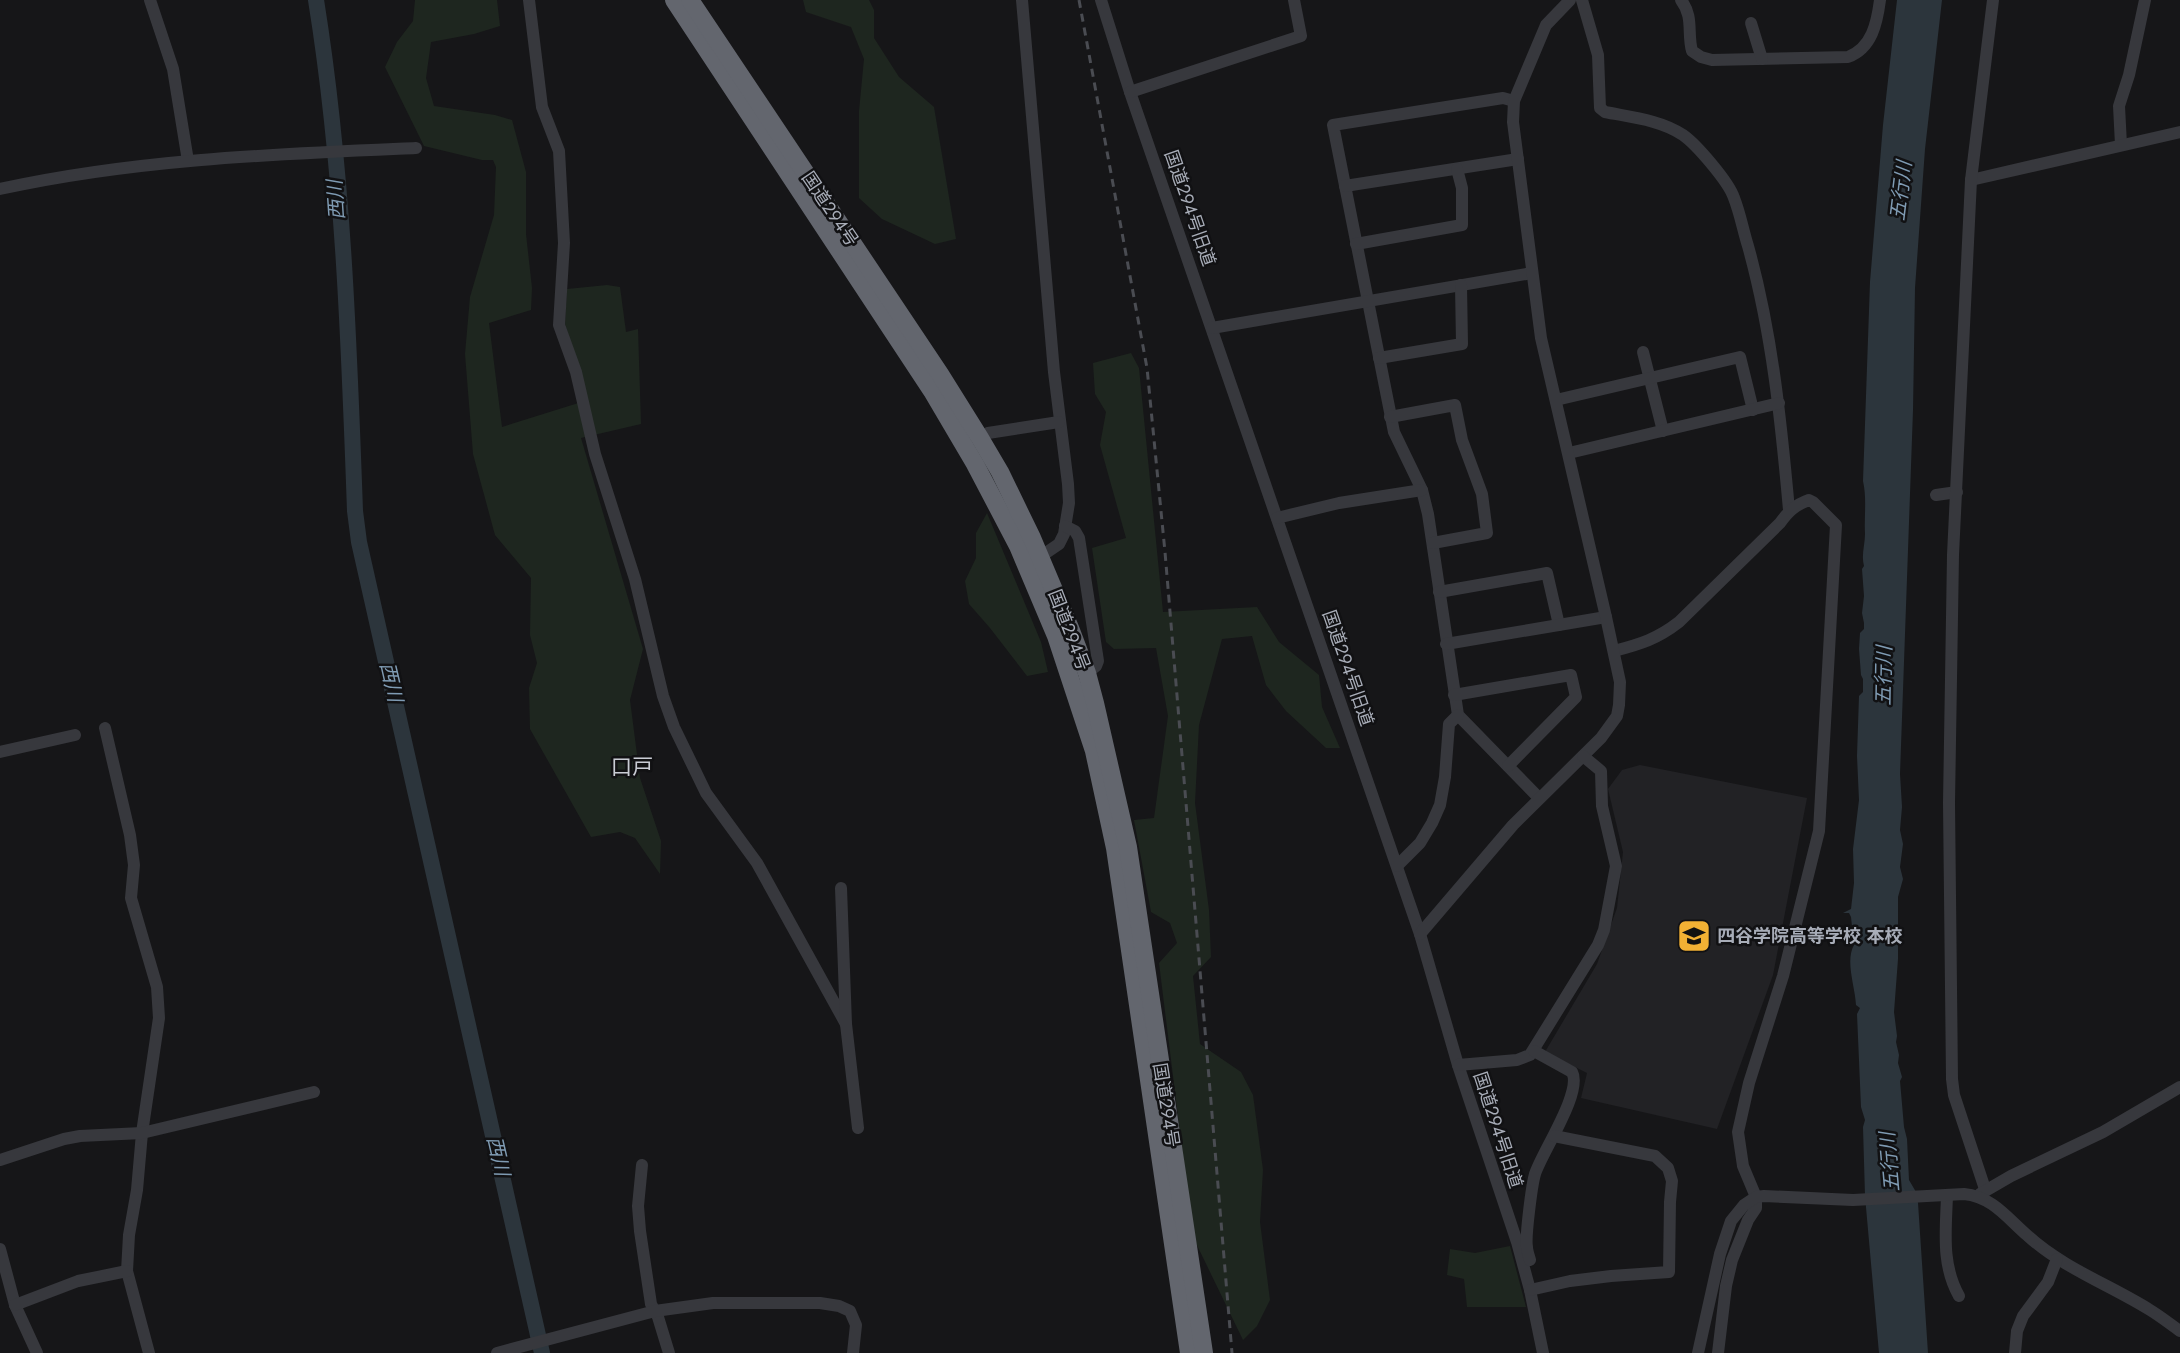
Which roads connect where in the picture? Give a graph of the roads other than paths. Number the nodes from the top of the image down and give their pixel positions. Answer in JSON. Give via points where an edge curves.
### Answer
{"nodes":[{"id":1,"x":150,"y":0,"type":"edge"},
{"id":2,"x":529,"y":0,"type":"edge"},
{"id":3,"x":674,"y":0,"type":"edge"},
{"id":4,"x":690,"y":0,"type":"edge"},
{"id":5,"x":1022,"y":0,"type":"edge"},
{"id":6,"x":1101,"y":0,"type":"edge"},
{"id":7,"x":1294,"y":0,"type":"edge"},
{"id":8,"x":1570,"y":0,"type":"edge"},
{"id":9,"x":1582,"y":0,"type":"edge"},
{"id":10,"x":1681,"y":0,"type":"edge"},
{"id":11,"x":1880,"y":0,"type":"edge"},
{"id":12,"x":1993,"y":0,"type":"edge"},
{"id":13,"x":2145,"y":0,"type":"edge"},
{"id":14,"x":1751,"y":23,"type":"dead end"},
{"id":15,"x":1762,"y":59,"type":"junction"},
{"id":16,"x":1130,"y":92,"type":"junction"},
{"id":17,"x":1514,"y":100,"type":"junction"},
{"id":18,"x":2180,"y":132,"type":"edge"},
{"id":19,"x":2121,"y":145,"type":"junction"},
{"id":20,"x":416,"y":148,"type":"dead end"},
{"id":21,"x":1518,"y":159,"type":"junction"},
{"id":22,"x":188,"y":161,"type":"junction"},
{"id":23,"x":1457,"y":169,"type":"junction"},
{"id":24,"x":1971,"y":180,"type":"junction"},
{"id":25,"x":1345,"y":186,"type":"junction"},
{"id":26,"x":0,"y":189,"type":"edge"},
{"id":27,"x":1356,"y":244,"type":"junction"},
{"id":28,"x":1532,"y":273,"type":"junction"},
{"id":29,"x":1461,"y":285,"type":"junction"},
{"id":30,"x":1368,"y":300,"type":"junction"},
{"id":31,"x":1212,"y":328,"type":"junction"},
{"id":32,"x":1643,"y":352,"type":"dead end"},
{"id":33,"x":1379,"y":358,"type":"junction"},
{"id":34,"x":1649,"y":378,"type":"junction"},
{"id":35,"x":1556,"y":400,"type":"junction"},
{"id":36,"x":1779,"y":403,"type":"junction"},
{"id":37,"x":1753,"y":410,"type":"junction"},
{"id":38,"x":1390,"y":417,"type":"junction"},
{"id":39,"x":1059,"y":422,"type":"junction"},
{"id":40,"x":1663,"y":431,"type":"junction"},
{"id":41,"x":980,"y":438,"type":"junction"},
{"id":42,"x":1569,"y":453,"type":"junction"},
{"id":43,"x":1422,"y":490,"type":"junction"},
{"id":44,"x":1957,"y":492,"type":"junction"},
{"id":45,"x":1936,"y":495,"type":"dead end"},
{"id":46,"x":1789,"y":510,"type":"junction"},
{"id":47,"x":1277,"y":518,"type":"junction"},
{"id":48,"x":1065,"y":526,"type":"junction"},
{"id":49,"x":1432,"y":543,"type":"junction"},
{"id":50,"x":1034,"y":561,"type":"junction"},
{"id":51,"x":1439,"y":592,"type":"junction"},
{"id":52,"x":1606,"y":617,"type":"junction"},
{"id":53,"x":1559,"y":625,"type":"junction"},
{"id":54,"x":1446,"y":644,"type":"junction"},
{"id":55,"x":1614,"y":651,"type":"junction"},
{"id":56,"x":1087,"y":673,"type":"junction"},
{"id":57,"x":1454,"y":695,"type":"junction"},
{"id":58,"x":1458,"y":715,"type":"junction"},
{"id":59,"x":105,"y":728,"type":"dead end"},
{"id":60,"x":75,"y":735,"type":"dead end"},
{"id":61,"x":0,"y":752,"type":"edge"},
{"id":62,"x":1583,"y":756,"type":"junction"},
{"id":63,"x":1508,"y":766,"type":"junction"},
{"id":64,"x":1539,"y":798,"type":"junction"},
{"id":65,"x":1397,"y":866,"type":"junction"},
{"id":66,"x":841,"y":888,"type":"dead end"},
{"id":67,"x":1420,"y":934,"type":"junction"},
{"id":68,"x":846,"y":1024,"type":"junction"},
{"id":69,"x":1533,"y":1051,"type":"junction"},
{"id":70,"x":1458,"y":1065,"type":"junction"},
{"id":71,"x":2180,"y":1087,"type":"edge"},
{"id":72,"x":314,"y":1092,"type":"dead end"},
{"id":73,"x":858,"y":1128,"type":"dead end"},
{"id":74,"x":142,"y":1133,"type":"junction"},
{"id":75,"x":1554,"y":1136,"type":"junction"},
{"id":76,"x":0,"y":1160,"type":"edge"},
{"id":77,"x":642,"y":1165,"type":"dead end"},
{"id":78,"x":1982,"y":1192,"type":"junction"},
{"id":79,"x":1947,"y":1195,"type":"junction"},
{"id":80,"x":1756,"y":1197,"type":"junction"},
{"id":81,"x":0,"y":1249,"type":"edge"},
{"id":82,"x":2057,"y":1258,"type":"junction"},
{"id":83,"x":126,"y":1271,"type":"junction"},
{"id":84,"x":1525,"y":1271,"type":"junction"},
{"id":85,"x":1530,"y":1290,"type":"junction"},
{"id":86,"x":1959,"y":1296,"type":"dead end"},
{"id":87,"x":15,"y":1305,"type":"junction"},
{"id":88,"x":655,"y":1311,"type":"junction"},
{"id":89,"x":2180,"y":1331,"type":"edge"},
{"id":90,"x":37,"y":1353,"type":"edge"},
{"id":91,"x":149,"y":1353,"type":"edge"},
{"id":92,"x":497,"y":1353,"type":"edge"},
{"id":93,"x":669,"y":1353,"type":"edge"},
{"id":94,"x":853,"y":1353,"type":"edge"},
{"id":95,"x":1189,"y":1353,"type":"edge"},
{"id":96,"x":1204,"y":1353,"type":"edge"},
{"id":97,"x":1543,"y":1353,"type":"edge"},
{"id":98,"x":1698,"y":1353,"type":"edge"},
{"id":99,"x":1718,"y":1353,"type":"edge"},
{"id":100,"x":2014,"y":1353,"type":"edge"}],
"edges":[{"from":1,"to":22,"type":"street","via":[[172,69]]},
{"from":2,"to":68,"type":"street","via":[[542,107],[559,151],[564,243],[560,325],[635,579],[663,696],[706,793],[757,863]]},
{"from":3,"to":50,"type":"highway","name":"国道294号","via":[[932,391]]},
{"from":4,"to":41,"type":"highway","name":"国道294号"},
{"from":5,"to":39,"type":"street"},
{"from":6,"to":16,"type":"street","name":"国道294号旧道"},
{"from":7,"to":16,"type":"street","via":[[1301,36]]},
{"from":8,"to":17,"type":"street","via":[[1546,25]]},
{"from":9,"to":36,"type":"street","via":[[1598,55],[1600,108],[1669,127],[1688,138],[1734,197],[1760,292]]},
{"from":10,"to":15,"type":"street","via":[[1691,24],[1692,51],[1712,60]]},
{"from":11,"to":15,"type":"street","via":[[1872,35],[1858,53]]},
{"from":12,"to":24,"type":"street"},
{"from":13,"to":19,"type":"street","via":[[2119,106]]},
{"from":14,"to":15,"type":"street"},
{"from":16,"to":31,"type":"street","name":"国道294号旧道"},
{"from":17,"to":21,"type":"street"},
{"from":17,"to":25,"type":"street","via":[[1503,98],[1333,125]]},
{"from":18,"to":19,"type":"street"},
{"from":19,"to":24,"type":"street"},
{"from":20,"to":22,"type":"street"},
{"from":21,"to":23,"type":"street"},
{"from":21,"to":28,"type":"street"},
{"from":22,"to":26,"type":"street"},
{"from":23,"to":25,"type":"street"},
{"from":23,"to":27,"type":"street","via":[[1462,188],[1462,225]]},
{"from":24,"to":44,"type":"street"},
{"from":25,"to":27,"type":"street"},
{"from":27,"to":30,"type":"street"},
{"from":28,"to":29,"type":"street"},
{"from":28,"to":35,"type":"street","via":[[1540,339]]},
{"from":29,"to":30,"type":"street"},
{"from":29,"to":33,"type":"street","via":[[1462,345]]},
{"from":30,"to":31,"type":"street"},
{"from":30,"to":33,"type":"street"},
{"from":31,"to":47,"type":"street","name":"国道294号旧道"},
{"from":32,"to":34,"type":"street"},
{"from":33,"to":38,"type":"street"},
{"from":34,"to":35,"type":"street"},
{"from":34,"to":37,"type":"street","via":[[1740,357]]},
{"from":34,"to":40,"type":"street"},
{"from":35,"to":42,"type":"street"},
{"from":36,"to":37,"type":"street"},
{"from":36,"to":46,"type":"street"},
{"from":37,"to":40,"type":"street"},
{"from":38,"to":43,"type":"street"},
{"from":38,"to":49,"type":"street","via":[[1455,405],[1462,440],[1482,494],[1486,533]]},
{"from":39,"to":41,"type":"street","via":[[988,433]]},
{"from":39,"to":48,"type":"street","via":[[1068,484]]},
{"from":40,"to":42,"type":"street"},
{"from":41,"to":50,"type":"highway","name":"国道294号","via":[[1000,472]]},
{"from":42,"to":52,"type":"street"},
{"from":43,"to":47,"type":"street"},
{"from":43,"to":49,"type":"street"},
{"from":44,"to":45,"type":"street"},
{"from":44,"to":78,"type":"street","via":[[1950,690],[1952,1079]]},
{"from":46,"to":55,"type":"street","via":[[1780,524],[1662,636]]},
{"from":46,"to":80,"type":"street","via":[[1809,500],[1836,525],[1819,831],[1738,1132],[1743,1166]]},
{"from":47,"to":65,"type":"street","name":"国道294号旧道"},
{"from":48,"to":50,"type":"street","via":[[1059,544]]},
{"from":48,"to":56,"type":"street","via":[[1079,538],[1098,661]]},
{"from":49,"to":51,"type":"street"},
{"from":50,"to":56,"type":"highway","name":"国道294号"},
{"from":50,"to":95,"type":"highway","name":"国道294号","via":[[1094,751],[1107,809]]},
{"from":51,"to":53,"type":"street","via":[[1547,573]]},
{"from":51,"to":54,"type":"street"},
{"from":52,"to":53,"type":"street"},
{"from":52,"to":55,"type":"street"},
{"from":53,"to":54,"type":"street"},
{"from":54,"to":57,"type":"street"},
{"from":55,"to":62,"type":"street","via":[[1621,692],[1617,716]]},
{"from":56,"to":96,"type":"highway","name":"国道294号","via":[[1128,847]]},
{"from":57,"to":58,"type":"street"},
{"from":57,"to":63,"type":"street","via":[[1571,675],[1576,698]]},
{"from":58,"to":63,"type":"street"},
{"from":58,"to":65,"type":"street","via":[[1449,724],[1440,805],[1420,843]]},
{"from":59,"to":74,"type":"street","via":[[130,836],[134,865],[131,898],[157,987],[159,1018]]},
{"from":60,"to":61,"type":"street"},
{"from":62,"to":64,"type":"street"},
{"from":62,"to":69,"type":"street","via":[[1601,771],[1602,806],[1616,866],[1598,945]]},
{"from":63,"to":64,"type":"street"},
{"from":64,"to":67,"type":"street"},
{"from":65,"to":67,"type":"street","name":"国道294号旧道"},
{"from":66,"to":68,"type":"street"},
{"from":67,"to":70,"type":"street","name":"国道294号旧道"},
{"from":68,"to":73,"type":"street"},
{"from":69,"to":70,"type":"street","via":[[1517,1060]]},
{"from":69,"to":75,"type":"street","via":[[1574,1074],[1570,1098]]},
{"from":70,"to":84,"type":"street","name":"国道294号旧道"},
{"from":71,"to":78,"type":"street","via":[[2103,1132]]},
{"from":72,"to":74,"type":"street"},
{"from":74,"to":76,"type":"street","via":[[64,1139]]},
{"from":74,"to":83,"type":"street"},
{"from":75,"to":84,"type":"street","via":[[1535,1176],[1526,1246],[1532,1265]]},
{"from":75,"to":85,"type":"street","via":[[1655,1156],[1665,1165],[1672,1180],[1669,1272],[1570,1281]]},
{"from":77,"to":88,"type":"street","via":[[638,1206]]},
{"from":78,"to":79,"type":"street"},
{"from":78,"to":82,"type":"street"},
{"from":79,"to":80,"type":"street","via":[[1853,1200]]},
{"from":79,"to":86,"type":"street","via":[[1945,1255],[1951,1282]]},
{"from":80,"to":98,"type":"street","via":[[1731,1221]]},
{"from":80,"to":99,"type":"street","via":[[1756,1208],[1732,1260]]},
{"from":81,"to":87,"type":"street"},
{"from":82,"to":89,"type":"street","via":[[2151,1310]]},
{"from":82,"to":100,"type":"street","via":[[2048,1282],[2023,1316]]},
{"from":83,"to":87,"type":"street","via":[[78,1281]]},
{"from":83,"to":91,"type":"street"},
{"from":84,"to":85,"type":"street","name":"国道294号旧道"},
{"from":85,"to":97,"type":"street","name":"国道294号旧道"},
{"from":87,"to":90,"type":"street"},
{"from":88,"to":92,"type":"street"},
{"from":88,"to":93,"type":"street"},
{"from":88,"to":94,"type":"street","via":[[713,1303],[839,1306],[850,1311],[856,1325]]}]}
